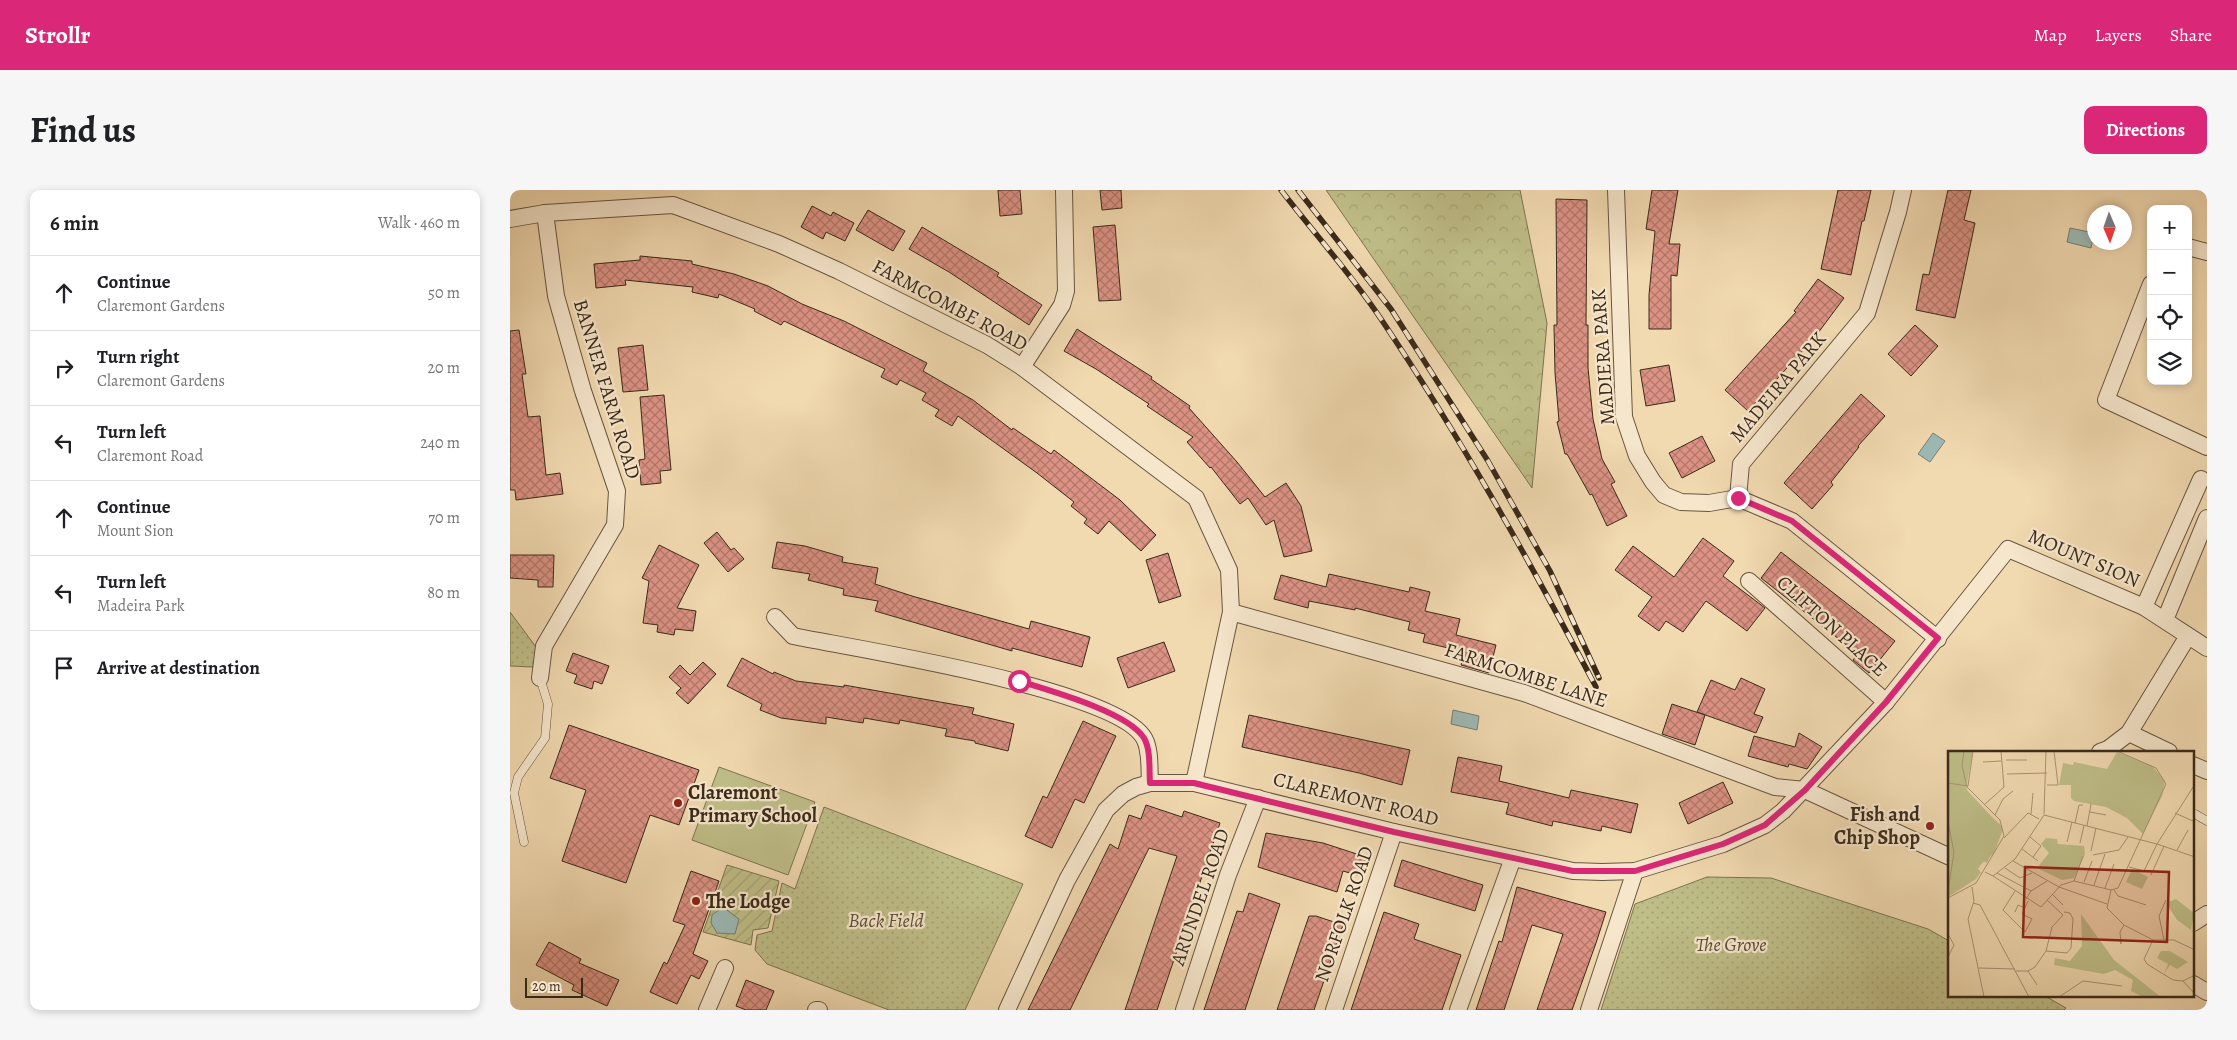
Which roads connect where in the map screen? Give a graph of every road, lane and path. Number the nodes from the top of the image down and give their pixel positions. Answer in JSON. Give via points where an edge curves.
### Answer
{"nodes":[{"id":1,"x":1064,"y":190,"type":"edge"},
{"id":2,"x":1616,"y":190,"type":"edge"},
{"id":3,"x":1903,"y":190,"type":"edge"},
{"id":4,"x":674,"y":197,"type":"edge"},
{"id":5,"x":545,"y":213,"type":"junction"},
{"id":6,"x":510,"y":219,"type":"edge"},
{"id":7,"x":2192,"y":248,"type":"edge"},
{"id":8,"x":2207,"y":252,"type":"edge"},
{"id":9,"x":2147,"y":294,"type":"edge"},
{"id":10,"x":1022,"y":367,"type":"junction"},
{"id":11,"x":2207,"y":447,"type":"edge"},
{"id":12,"x":2200,"y":479,"type":"dead end"},
{"id":13,"x":1738,"y":498,"type":"junction"},
{"id":14,"x":2207,"y":518,"type":"edge"},
{"id":15,"x":2204,"y":536,"type":"edge"},
{"id":16,"x":1749,"y":581,"type":"dead end"},
{"id":17,"x":2144,"y":607,"type":"junction"},
{"id":18,"x":1231,"y":612,"type":"junction"},
{"id":19,"x":775,"y":617,"type":"dead end"},
{"id":20,"x":2165,"y":620,"type":"junction"},
{"id":21,"x":2188,"y":636,"type":"junction"},
{"id":22,"x":1938,"y":638,"type":"junction"},
{"id":23,"x":2207,"y":648,"type":"edge"},
{"id":24,"x":540,"y":678,"type":"joint"},
{"id":25,"x":1886,"y":702,"type":"junction"},
{"id":26,"x":2129,"y":733,"type":"junction"},
{"id":27,"x":2105,"y":751,"type":"edge"},
{"id":28,"x":2167,"y":751,"type":"edge"},
{"id":29,"x":2194,"y":765,"type":"edge"},
{"id":30,"x":2207,"y":771,"type":"edge"},
{"id":31,"x":1150,"y":783,"type":"junction"},
{"id":32,"x":1194,"y":783,"type":"junction"},
{"id":33,"x":1805,"y":790,"type":"junction"},
{"id":34,"x":1258,"y":798,"type":"junction"},
{"id":35,"x":2195,"y":814,"type":"dead end"},
{"id":36,"x":2207,"y":821,"type":"edge"},
{"id":37,"x":1394,"y":832,"type":"junction"},
{"id":38,"x":524,"y":842,"type":"dead end"},
{"id":39,"x":1948,"y":855,"type":"edge"},
{"id":40,"x":1513,"y":858,"type":"junction"},
{"id":41,"x":1635,"y":871,"type":"junction"},
{"id":42,"x":2207,"y":914,"type":"edge"},
{"id":43,"x":2194,"y":922,"type":"edge"},
{"id":44,"x":725,"y":968,"type":"dead end"},
{"id":45,"x":2194,"y":985,"type":"edge"},
{"id":46,"x":2207,"y":992,"type":"edge"},
{"id":47,"x":706,"y":1010,"type":"edge"},
{"id":48,"x":1007,"y":1010,"type":"edge"},
{"id":49,"x":1184,"y":1010,"type":"edge"},
{"id":50,"x":1334,"y":1010,"type":"edge"},
{"id":51,"x":1458,"y":1010,"type":"edge"},
{"id":52,"x":1589,"y":1010,"type":"edge"}],
"edges":[{"from":1,"to":10,"type":"street","via":[[1066,291],[1062,305]]},
{"from":2,"to":13,"type":"street","name":"MADIERA PARK","via":[[1624,417],[1637,456],[1664,495],[1681,502]]},
{"from":3,"to":13,"type":"street","name":"MADEIRA PARK","via":[[1867,313],[1741,464]]},
{"from":4,"to":5,"type":"street","name":"FARMCOMBE ROAD"},
{"from":4,"to":10,"type":"street","name":"FARMCOMBE ROAD","via":[[839,271],[987,345]]},
{"from":5,"to":6,"type":"street","name":"FARMCOMBE ROAD"},
{"from":5,"to":24,"type":"street","name":"BANNER FARM ROAD","via":[[556,296],[583,391],[617,491],[615,525],[544,646]]},
{"from":7,"to":8,"type":"street"},
{"from":9,"to":11,"type":"street","via":[[2106,400]]},
{"from":10,"to":18,"type":"street","name":"FARMCOMBE ROAD","via":[[1196,498],[1229,570]]},
{"from":12,"to":17,"type":"street"},
{"from":13,"to":22,"type":"street","via":[[1792,521]]},
{"from":14,"to":15,"type":"street"},
{"from":15,"to":20,"type":"street"},
{"from":16,"to":25,"type":"street","name":"CLIFTON PLACE"},
{"from":17,"to":20,"type":"street","name":"MOUNT SION"},
{"from":17,"to":22,"type":"street","name":"MOUNT SION","via":[[2008,549]]},
{"from":18,"to":32,"type":"street","name":"FARMCOMBE ROAD"},
{"from":18,"to":33,"type":"street","name":"FARMCOMBE LANE","via":[[1524,693],[1775,787]]},
{"from":19,"to":31,"type":"street","via":[[793,636],[1019,681],[1111,713],[1144,738]]},
{"from":20,"to":21,"type":"street","name":"MOUNT SION"},
{"from":21,"to":23,"type":"street","name":"MOUNT SION"},
{"from":21,"to":26,"type":"street"},
{"from":22,"to":25,"type":"street","name":"MOUNT SION"},
{"from":24,"to":38,"type":"lane","via":[[548,704],[545,738],[518,777],[514,793]]},
{"from":25,"to":33,"type":"street","name":"MOUNT SION"},
{"from":26,"to":27,"type":"street"},
{"from":26,"to":28,"type":"street"},
{"from":29,"to":30,"type":"street"},
{"from":31,"to":32,"type":"street","name":"CLAREMONT ROAD"},
{"from":31,"to":48,"type":"street","name":"CLAREMONT ROAD","via":[[1123,794],[1101,818],[1067,880]]},
{"from":32,"to":34,"type":"street","name":"CLAREMONT ROAD"},
{"from":33,"to":39,"type":"street","name":"FARMCOMBE LANE"},
{"from":33,"to":41,"type":"street","name":"CLAREMONT ROAD","via":[[1765,825],[1723,844]]},
{"from":34,"to":37,"type":"street","name":"CLAREMONT ROAD"},
{"from":34,"to":49,"type":"street","name":"ARUNDEL ROAD","via":[[1228,875]]},
{"from":35,"to":36,"type":"lane"},
{"from":37,"to":40,"type":"street","name":"CLAREMONT ROAD"},
{"from":37,"to":50,"type":"street","name":"NORFOLK ROAD"},
{"from":40,"to":41,"type":"street","name":"CLAREMONT ROAD","via":[[1573,871]]},
{"from":40,"to":51,"type":"street"},
{"from":41,"to":52,"type":"street"},
{"from":42,"to":43,"type":"street"},
{"from":44,"to":47,"type":"street"},
{"from":45,"to":46,"type":"street"}]}
